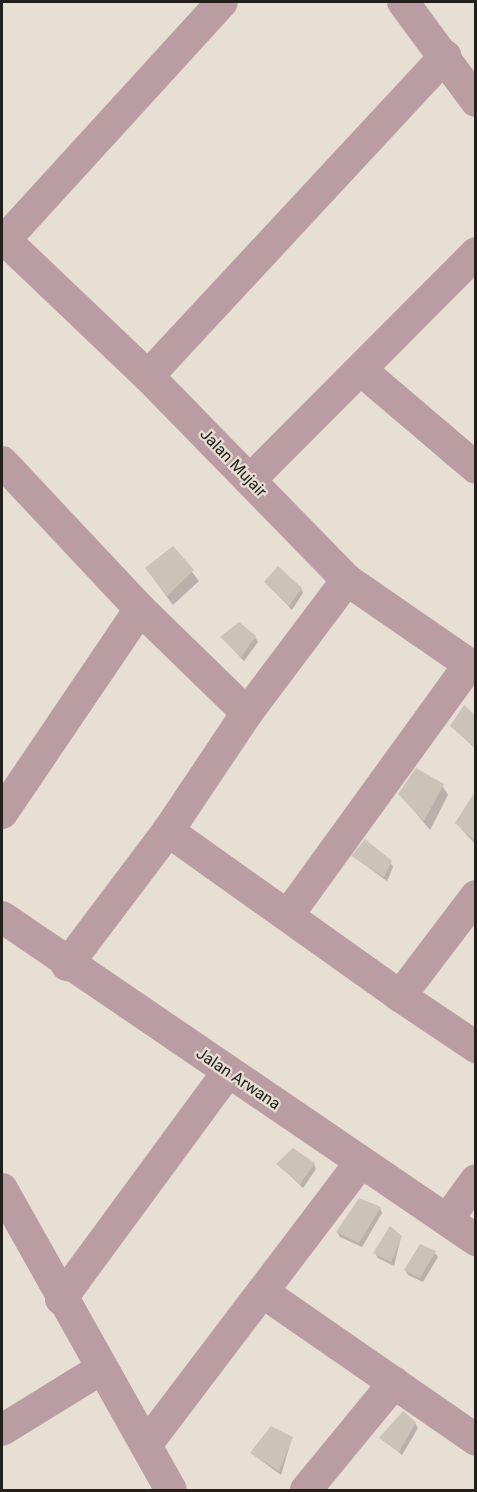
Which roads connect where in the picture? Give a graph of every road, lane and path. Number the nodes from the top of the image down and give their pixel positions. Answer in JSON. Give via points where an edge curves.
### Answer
{"nodes":[{"id":1,"x":222,"y":2,"type":"edge"},
{"id":2,"x":403,"y":2,"type":"edge"},
{"id":3,"x":445,"y":56,"type":"junction"},
{"id":4,"x":476,"y":101,"type":"edge"},
{"id":5,"x":3,"y":242,"type":"edge"},
{"id":6,"x":474,"y":258,"type":"edge"},
{"id":7,"x":361,"y":370,"type":"junction"},
{"id":8,"x":148,"y":376,"type":"junction"},
{"id":9,"x":2,"y":462,"type":"edge"},
{"id":10,"x":476,"y":468,"type":"edge"},
{"id":11,"x":250,"y":480,"type":"junction"},
{"id":12,"x":347,"y":580,"type":"junction"},
{"id":13,"x":140,"y":609,"type":"junction"},
{"id":14,"x":472,"y":667,"type":"edge"},
{"id":15,"x":247,"y":713,"type":"junction"},
{"id":16,"x":2,"y":813,"type":"edge"},
{"id":17,"x":168,"y":831,"type":"junction"},
{"id":18,"x":476,"y":896,"type":"edge"},
{"id":19,"x":288,"y":915,"type":"junction"},
{"id":20,"x":6,"y":927,"type":"edge"},
{"id":21,"x":67,"y":965,"type":"junction"},
{"id":22,"x":400,"y":996,"type":"junction"},
{"id":23,"x":476,"y":1047,"type":"edge"},
{"id":24,"x":228,"y":1072,"type":"junction"},
{"id":25,"x":360,"y":1163,"type":"junction"},
{"id":26,"x":476,"y":1180,"type":"edge"},
{"id":27,"x":2,"y":1189,"type":"edge"},
{"id":28,"x":447,"y":1220,"type":"junction"},
{"id":29,"x":476,"y":1240,"type":"edge"},
{"id":30,"x":264,"y":1293,"type":"junction"},
{"id":31,"x":61,"y":1299,"type":"junction"},
{"id":32,"x":99,"y":1370,"type":"junction"},
{"id":33,"x":394,"y":1383,"type":"junction"},
{"id":34,"x":2,"y":1430,"type":"edge"},
{"id":35,"x":476,"y":1440,"type":"edge"},
{"id":36,"x":146,"y":1445,"type":"junction"},
{"id":37,"x":171,"y":1491,"type":"edge"},
{"id":38,"x":306,"y":1491,"type":"edge"}],
"edges":[{"from":1,"to":5,"type":"street"},
{"from":2,"to":3,"type":"street"},
{"from":3,"to":4,"type":"street"},
{"from":3,"to":8,"type":"street"},
{"from":5,"to":8,"type":"street","name":"Jalan Mujair"},
{"from":6,"to":7,"type":"street"},
{"from":7,"to":10,"type":"street"},
{"from":7,"to":11,"type":"street"},
{"from":8,"to":11,"type":"street","name":"Jalan Mujair"},
{"from":9,"to":13,"type":"street"},
{"from":11,"to":12,"type":"street","name":"Jalan Mujair"},
{"from":12,"to":14,"type":"street","name":"Jalan Mujair"},
{"from":12,"to":15,"type":"street"},
{"from":13,"to":15,"type":"street"},
{"from":13,"to":16,"type":"street"},
{"from":14,"to":19,"type":"street"},
{"from":15,"to":17,"type":"street"},
{"from":17,"to":19,"type":"street"},
{"from":17,"to":21,"type":"street"},
{"from":18,"to":22,"type":"street"},
{"from":19,"to":22,"type":"street"},
{"from":20,"to":21,"type":"street","name":"Jalan Arwana"},
{"from":21,"to":24,"type":"street","name":"Jalan Arwana"},
{"from":22,"to":23,"type":"street"},
{"from":24,"to":25,"type":"street","name":"Jalan Arwana"},
{"from":24,"to":31,"type":"street"},
{"from":25,"to":28,"type":"street","name":"Jalan Arwana"},
{"from":25,"to":30,"type":"street"},
{"from":26,"to":28,"type":"street"},
{"from":27,"to":31,"type":"street"},
{"from":28,"to":29,"type":"street","name":"Jalan Arwana"},
{"from":30,"to":33,"type":"street"},
{"from":30,"to":36,"type":"street"},
{"from":31,"to":32,"type":"street"},
{"from":32,"to":34,"type":"street"},
{"from":32,"to":36,"type":"street"},
{"from":33,"to":35,"type":"street"},
{"from":33,"to":38,"type":"street"},
{"from":36,"to":37,"type":"street"}]}
